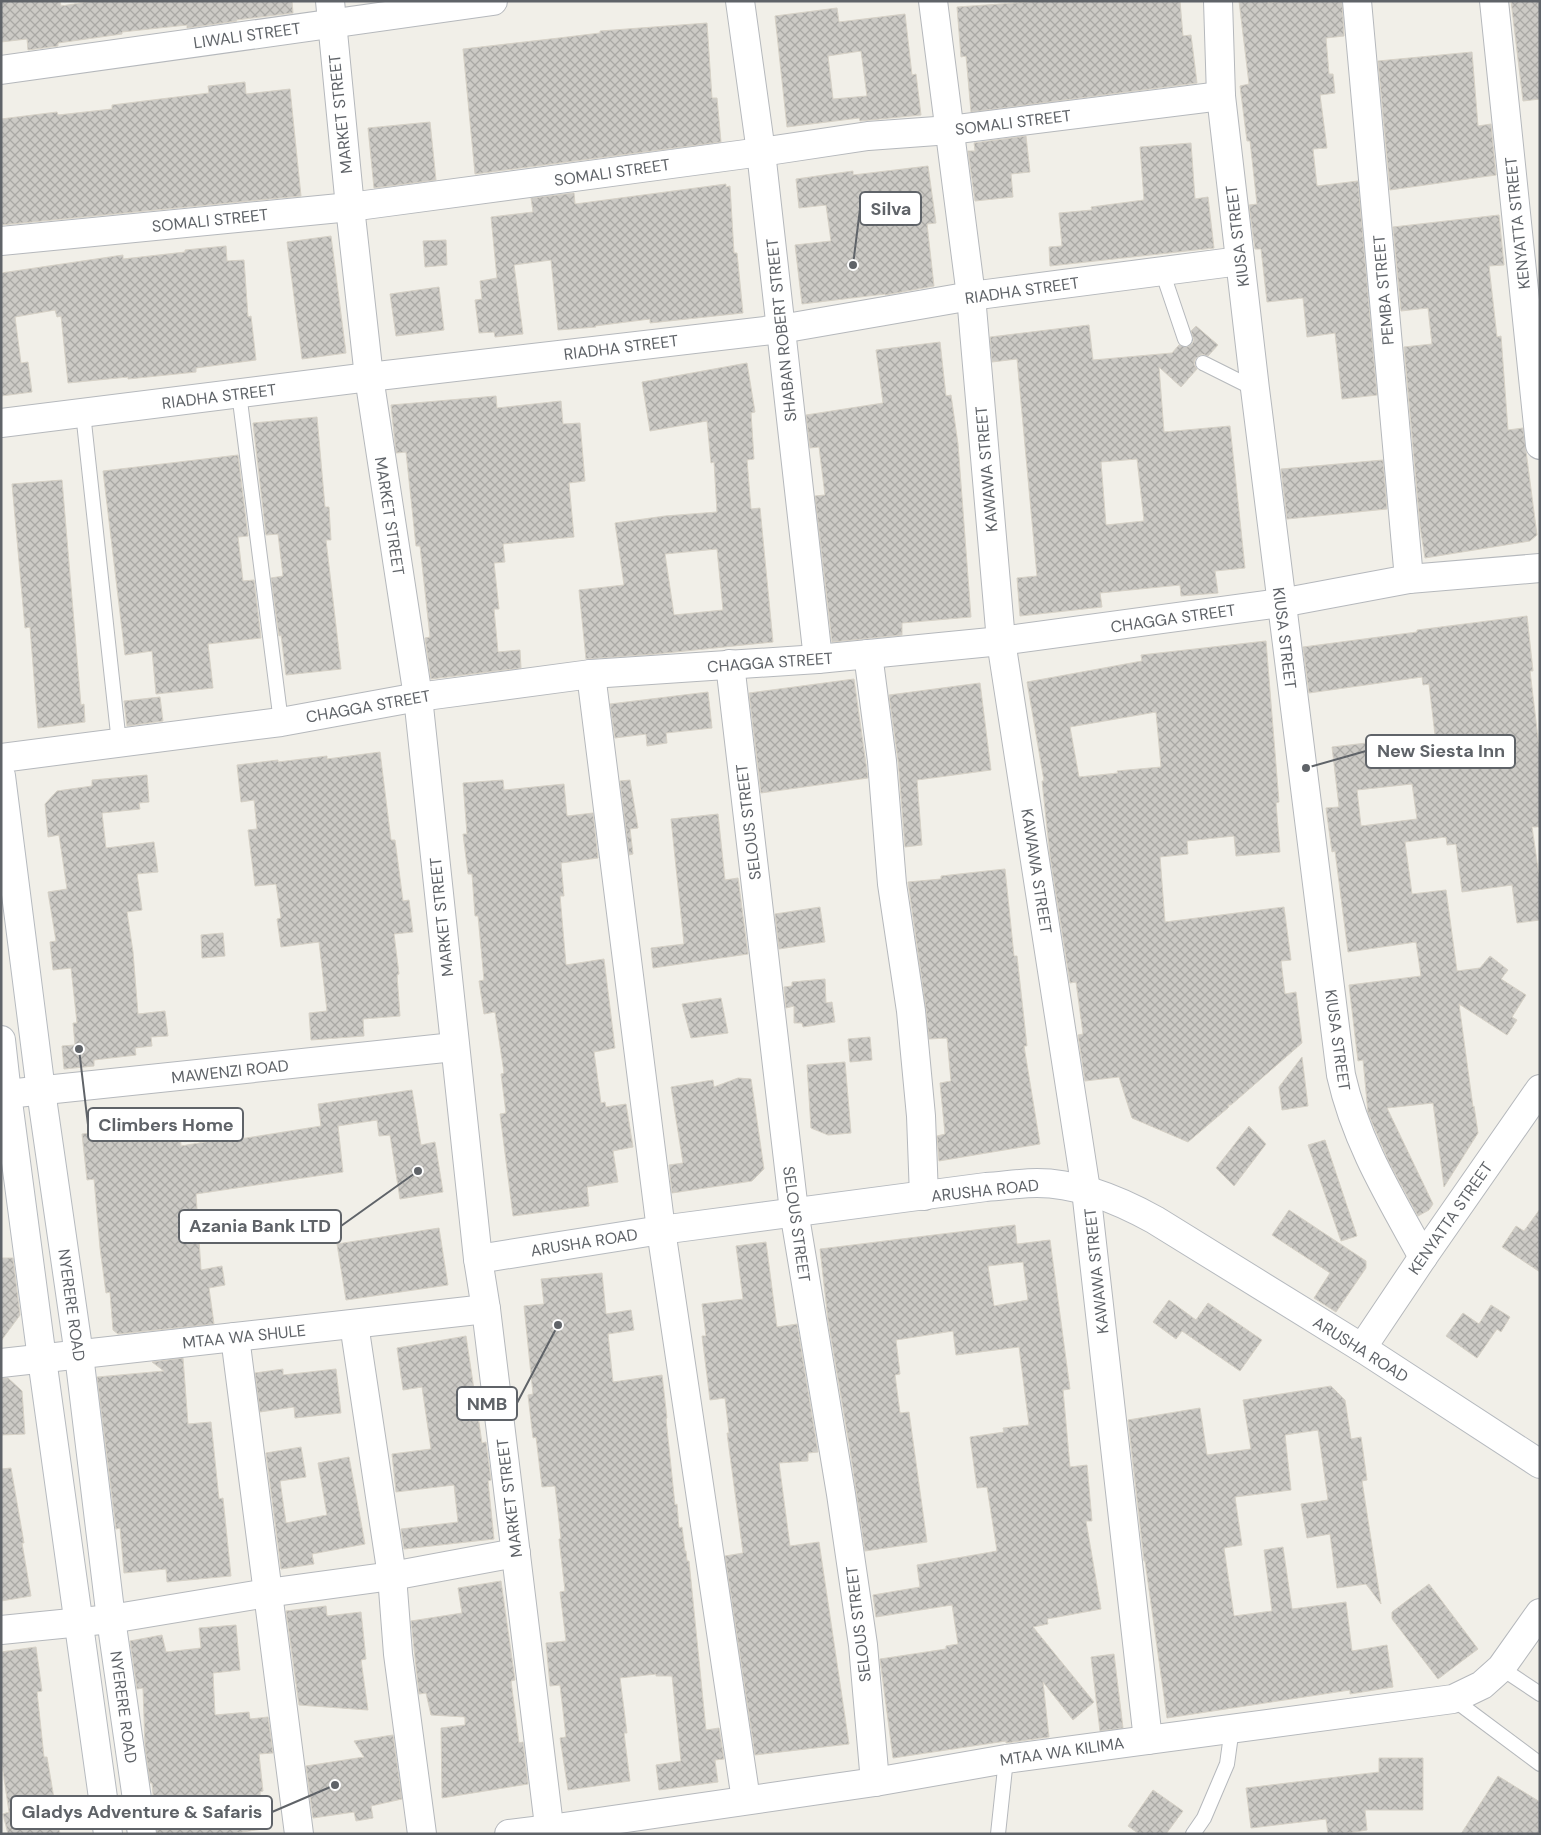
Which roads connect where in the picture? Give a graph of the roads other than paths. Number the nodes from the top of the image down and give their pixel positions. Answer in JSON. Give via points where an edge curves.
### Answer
{"nodes":[{"id":1,"x":493,"y":1,"type":"edge"},
{"id":2,"x":740,"y":1,"type":"edge"},
{"id":3,"x":933,"y":1,"type":"edge"},
{"id":4,"x":1218,"y":1,"type":"edge"},
{"id":5,"x":1357,"y":1,"type":"edge"},
{"id":6,"x":1494,"y":1,"type":"edge"},
{"id":7,"x":330,"y":12,"type":"edge"},
{"id":8,"x":1,"y":70,"type":"edge"},
{"id":9,"x":1221,"y":96,"type":"junction"},
{"id":10,"x":950,"y":130,"type":"junction"},
{"id":11,"x":761,"y":152,"type":"junction"},
{"id":12,"x":350,"y":207,"type":"junction"},
{"id":13,"x":1,"y":241,"type":"edge"},
{"id":14,"x":1240,"y":261,"type":"junction"},
{"id":15,"x":1162,"y":272,"type":"junction"},
{"id":16,"x":971,"y":296,"type":"junction"},
{"id":17,"x":781,"y":329,"type":"junction"},
{"id":18,"x":1184,"y":339,"type":"dead end"},
{"id":19,"x":1202,"y":362,"type":"dead end"},
{"id":20,"x":369,"y":377,"type":"junction"},
{"id":21,"x":1255,"y":390,"type":"junction"},
{"id":22,"x":239,"y":393,"type":"junction"},
{"id":23,"x":83,"y":413,"type":"junction"},
{"id":24,"x":1,"y":424,"type":"edge"},
{"id":25,"x":1540,"y":445,"type":"edge"},
{"id":26,"x":1540,"y":568,"type":"edge"},
{"id":27,"x":1409,"y":579,"type":"junction"},
{"id":28,"x":1281,"y":603,"type":"junction"},
{"id":29,"x":1001,"y":642,"type":"junction"},
{"id":30,"x":868,"y":654,"type":"junction"},
{"id":31,"x":818,"y":659,"type":"junction"},
{"id":32,"x":730,"y":664,"type":"junction"},
{"id":33,"x":591,"y":674,"type":"junction"},
{"id":34,"x":418,"y":696,"type":"junction"},
{"id":35,"x":281,"y":722,"type":"junction"},
{"id":36,"x":119,"y":743,"type":"junction"},
{"id":37,"x":1,"y":758,"type":"edge"},
{"id":38,"x":1,"y":776,"type":"edge"},
{"id":39,"x":4,"y":825,"type":"edge"},
{"id":40,"x":1,"y":1040,"type":"edge"},
{"id":41,"x":454,"y":1047,"type":"junction"},
{"id":42,"x":41,"y":1090,"type":"junction"},
{"id":43,"x":1540,"y":1090,"type":"edge"},
{"id":44,"x":7,"y":1094,"type":"junction"},
{"id":45,"x":1086,"y":1190,"type":"junction"},
{"id":46,"x":924,"y":1196,"type":"junction"},
{"id":47,"x":794,"y":1211,"type":"junction"},
{"id":48,"x":661,"y":1230,"type":"junction"},
{"id":49,"x":1423,"y":1257,"type":"junction"},
{"id":50,"x":478,"y":1259,"type":"junction"},
{"id":51,"x":486,"y":1309,"type":"junction"},
{"id":52,"x":354,"y":1324,"type":"junction"},
{"id":53,"x":235,"y":1337,"type":"junction"},
{"id":54,"x":1362,"y":1348,"type":"junction"},
{"id":55,"x":79,"y":1354,"type":"junction"},
{"id":56,"x":42,"y":1359,"type":"junction"},
{"id":57,"x":1,"y":1363,"type":"edge"},
{"id":58,"x":1540,"y":1464,"type":"edge"},
{"id":59,"x":516,"y":1553,"type":"junction"},
{"id":60,"x":392,"y":1576,"type":"junction"},
{"id":61,"x":267,"y":1593,"type":"junction"},
{"id":62,"x":1540,"y":1614,"type":"edge"},
{"id":63,"x":111,"y":1619,"type":"junction"},
{"id":64,"x":80,"y":1623,"type":"junction"},
{"id":65,"x":1,"y":1630,"type":"edge"},
{"id":66,"x":1501,"y":1668,"type":"junction"},
{"id":67,"x":1540,"y":1694,"type":"edge"},
{"id":68,"x":1453,"y":1699,"type":"junction"},
{"id":69,"x":1232,"y":1728,"type":"junction"},
{"id":70,"x":1148,"y":1740,"type":"junction"},
{"id":71,"x":1006,"y":1758,"type":"junction"},
{"id":72,"x":1540,"y":1764,"type":"edge"},
{"id":73,"x":875,"y":1782,"type":"junction"},
{"id":74,"x":746,"y":1800,"type":"junction"},
{"id":75,"x":550,"y":1832,"type":"edge"},
{"id":76,"x":108,"y":1834,"type":"edge"},
{"id":77,"x":142,"y":1834,"type":"edge"},
{"id":78,"x":299,"y":1834,"type":"edge"},
{"id":79,"x":422,"y":1834,"type":"edge"},
{"id":80,"x":509,"y":1834,"type":"edge"},
{"id":81,"x":998,"y":1834,"type":"edge"},
{"id":82,"x":1193,"y":1834,"type":"edge"}],
"edges":[{"from":1,"to":7,"type":"street","name":"LIWALI STREET"},
{"from":2,"to":11,"type":"street","name":"SHABAN ROBERT STREET"},
{"from":3,"to":10,"type":"street","name":"KAWAWA STREET"},
{"from":4,"to":9,"type":"street","name":"KIUSA STREET"},
{"from":5,"to":27,"type":"street","name":"PEMBA STREET"},
{"from":6,"to":25,"type":"street","name":"KENYATTA STREET"},
{"from":7,"to":8,"type":"street","name":"LIWALI STREET"},
{"from":7,"to":12,"type":"street","name":"MARKET STREET"},
{"from":9,"to":10,"type":"street","name":"SOMALI STREET"},
{"from":9,"to":14,"type":"street","name":"KIUSA STREET"},
{"from":10,"to":11,"type":"street","name":"SOMALI STREET","via":[[868,136]]},
{"from":10,"to":16,"type":"street","name":"KAWAWA STREET"},
{"from":11,"to":12,"type":"street","name":"SOMALI STREET"},
{"from":11,"to":17,"type":"street","name":"SHABAN ROBERT STREET"},
{"from":12,"to":13,"type":"street","name":"SOMALI STREET"},
{"from":12,"to":20,"type":"street","name":"MARKET STREET"},
{"from":14,"to":15,"type":"street","name":"RIADHA STREET"},
{"from":14,"to":21,"type":"street","name":"KIUSA STREET"},
{"from":15,"to":16,"type":"street","name":"RIADHA STREET"},
{"from":15,"to":18,"type":"lane"},
{"from":16,"to":17,"type":"street","name":"RIADHA STREET"},
{"from":16,"to":29,"type":"street","name":"KAWAWA STREET"},
{"from":17,"to":20,"type":"street","name":"RIADHA STREET"},
{"from":17,"to":31,"type":"street","name":"SHABAN ROBERT STREET"},
{"from":19,"to":21,"type":"lane"},
{"from":20,"to":22,"type":"street","name":"RIADHA STREET"},
{"from":20,"to":34,"type":"street","name":"MARKET STREET"},
{"from":21,"to":28,"type":"street","name":"KIUSA STREET"},
{"from":22,"to":23,"type":"street","name":"RIADHA STREET"},
{"from":22,"to":35,"type":"lane"},
{"from":23,"to":24,"type":"street","name":"RIADHA STREET"},
{"from":23,"to":36,"type":"lane"},
{"from":26,"to":27,"type":"street","name":"CHAGGA STREET"},
{"from":27,"to":28,"type":"street","name":"CHAGGA STREET"},
{"from":28,"to":29,"type":"street","name":"CHAGGA STREET"},
{"from":28,"to":49,"type":"street","name":"KIUSA STREET","via":[[1341,1075],[1348,1103],[1372,1165]]},
{"from":29,"to":30,"type":"street","name":"CHAGGA STREET"},
{"from":29,"to":45,"type":"street","name":"KAWAWA STREET"},
{"from":30,"to":31,"type":"street","name":"CHAGGA STREET"},
{"from":30,"to":46,"type":"street","via":[[882,761],[892,884],[911,1011],[921,1116]]},
{"from":31,"to":32,"type":"street","name":"CHAGGA STREET"},
{"from":32,"to":33,"type":"street","name":"CHAGGA STREET"},
{"from":32,"to":47,"type":"street","name":"SELOUS STREET"},
{"from":33,"to":34,"type":"street","name":"CHAGGA STREET"},
{"from":33,"to":48,"type":"street"},
{"from":34,"to":35,"type":"street","name":"CHAGGA STREET"},
{"from":34,"to":41,"type":"street","name":"MARKET STREET"},
{"from":35,"to":36,"type":"street","name":"CHAGGA STREET"},
{"from":36,"to":37,"type":"street","name":"CHAGGA STREET"},
{"from":38,"to":39,"type":"street","name":"NYERERE ROAD"},
{"from":39,"to":42,"type":"street","name":"NYERERE ROAD"},
{"from":40,"to":44,"type":"street","name":"NYERERE ROAD"},
{"from":41,"to":42,"type":"street","name":"MAWENZI ROAD"},
{"from":41,"to":50,"type":"street","name":"MARKET STREET"},
{"from":42,"to":44,"type":"street","name":"MAWENZI ROAD"},
{"from":42,"to":55,"type":"street","name":"NYERERE ROAD"},
{"from":43,"to":49,"type":"street","name":"KENYATTA STREET"},
{"from":44,"to":56,"type":"street","name":"NYERERE ROAD"},
{"from":45,"to":46,"type":"street","name":"ARUSHA ROAD","via":[[1037,1183]]},
{"from":45,"to":54,"type":"street","name":"ARUSHA ROAD","via":[[1134,1208],[1155,1220]]},
{"from":45,"to":70,"type":"street","name":"KAWAWA STREET"},
{"from":46,"to":47,"type":"street","name":"ARUSHA ROAD"},
{"from":47,"to":48,"type":"street","name":"ARUSHA ROAD"},
{"from":47,"to":73,"type":"street","name":"SELOUS STREET","via":[[842,1494],[862,1645]]},
{"from":48,"to":50,"type":"street","name":"ARUSHA ROAD"},
{"from":48,"to":74,"type":"street"},
{"from":49,"to":54,"type":"street","name":"KENYATTA STREET"},
{"from":50,"to":51,"type":"street","name":"MARKET STREET"},
{"from":51,"to":52,"type":"street","name":"MTAA WA SHULE"},
{"from":51,"to":59,"type":"street","name":"MARKET STREET"},
{"from":52,"to":53,"type":"street","name":"MTAA WA SHULE"},
{"from":52,"to":60,"type":"street"},
{"from":53,"to":55,"type":"street","name":"MTAA WA SHULE"},
{"from":53,"to":61,"type":"street"},
{"from":54,"to":58,"type":"street","name":"ARUSHA ROAD"},
{"from":55,"to":56,"type":"street","name":"MTAA WA SHULE"},
{"from":55,"to":63,"type":"street","name":"NYERERE ROAD"},
{"from":56,"to":57,"type":"street","name":"MTAA WA SHULE"},
{"from":56,"to":64,"type":"street","name":"NYERERE ROAD"},
{"from":59,"to":60,"type":"street"},
{"from":59,"to":75,"type":"street","name":"MARKET STREET"},
{"from":60,"to":61,"type":"street"},
{"from":60,"to":79,"type":"street","via":[[398,1654]]},
{"from":61,"to":63,"type":"street"},
{"from":61,"to":78,"type":"street"},
{"from":62,"to":66,"type":"street","name":"MTAA WA KILIMA"},
{"from":63,"to":64,"type":"street"},
{"from":63,"to":77,"type":"street","name":"NYERERE ROAD"},
{"from":64,"to":65,"type":"street"},
{"from":64,"to":76,"type":"street","name":"NYERERE ROAD"},
{"from":66,"to":67,"type":"lane"},
{"from":66,"to":68,"type":"street","name":"MTAA WA KILIMA","via":[[1482,1684]]},
{"from":68,"to":69,"type":"street","name":"MTAA WA KILIMA"},
{"from":68,"to":72,"type":"lane"},
{"from":69,"to":70,"type":"street","name":"MTAA WA KILIMA"},
{"from":69,"to":82,"type":"lane","via":[[1227,1764],[1204,1818]]},
{"from":70,"to":71,"type":"street","name":"MTAA WA KILIMA"},
{"from":71,"to":73,"type":"street","name":"MTAA WA KILIMA"},
{"from":71,"to":81,"type":"lane"},
{"from":73,"to":74,"type":"street","name":"MTAA WA KILIMA"},
{"from":74,"to":75,"type":"street","name":"MTAA WA KILIMA"},
{"from":75,"to":80,"type":"street","name":"MTAA WA KILIMA"}]}
